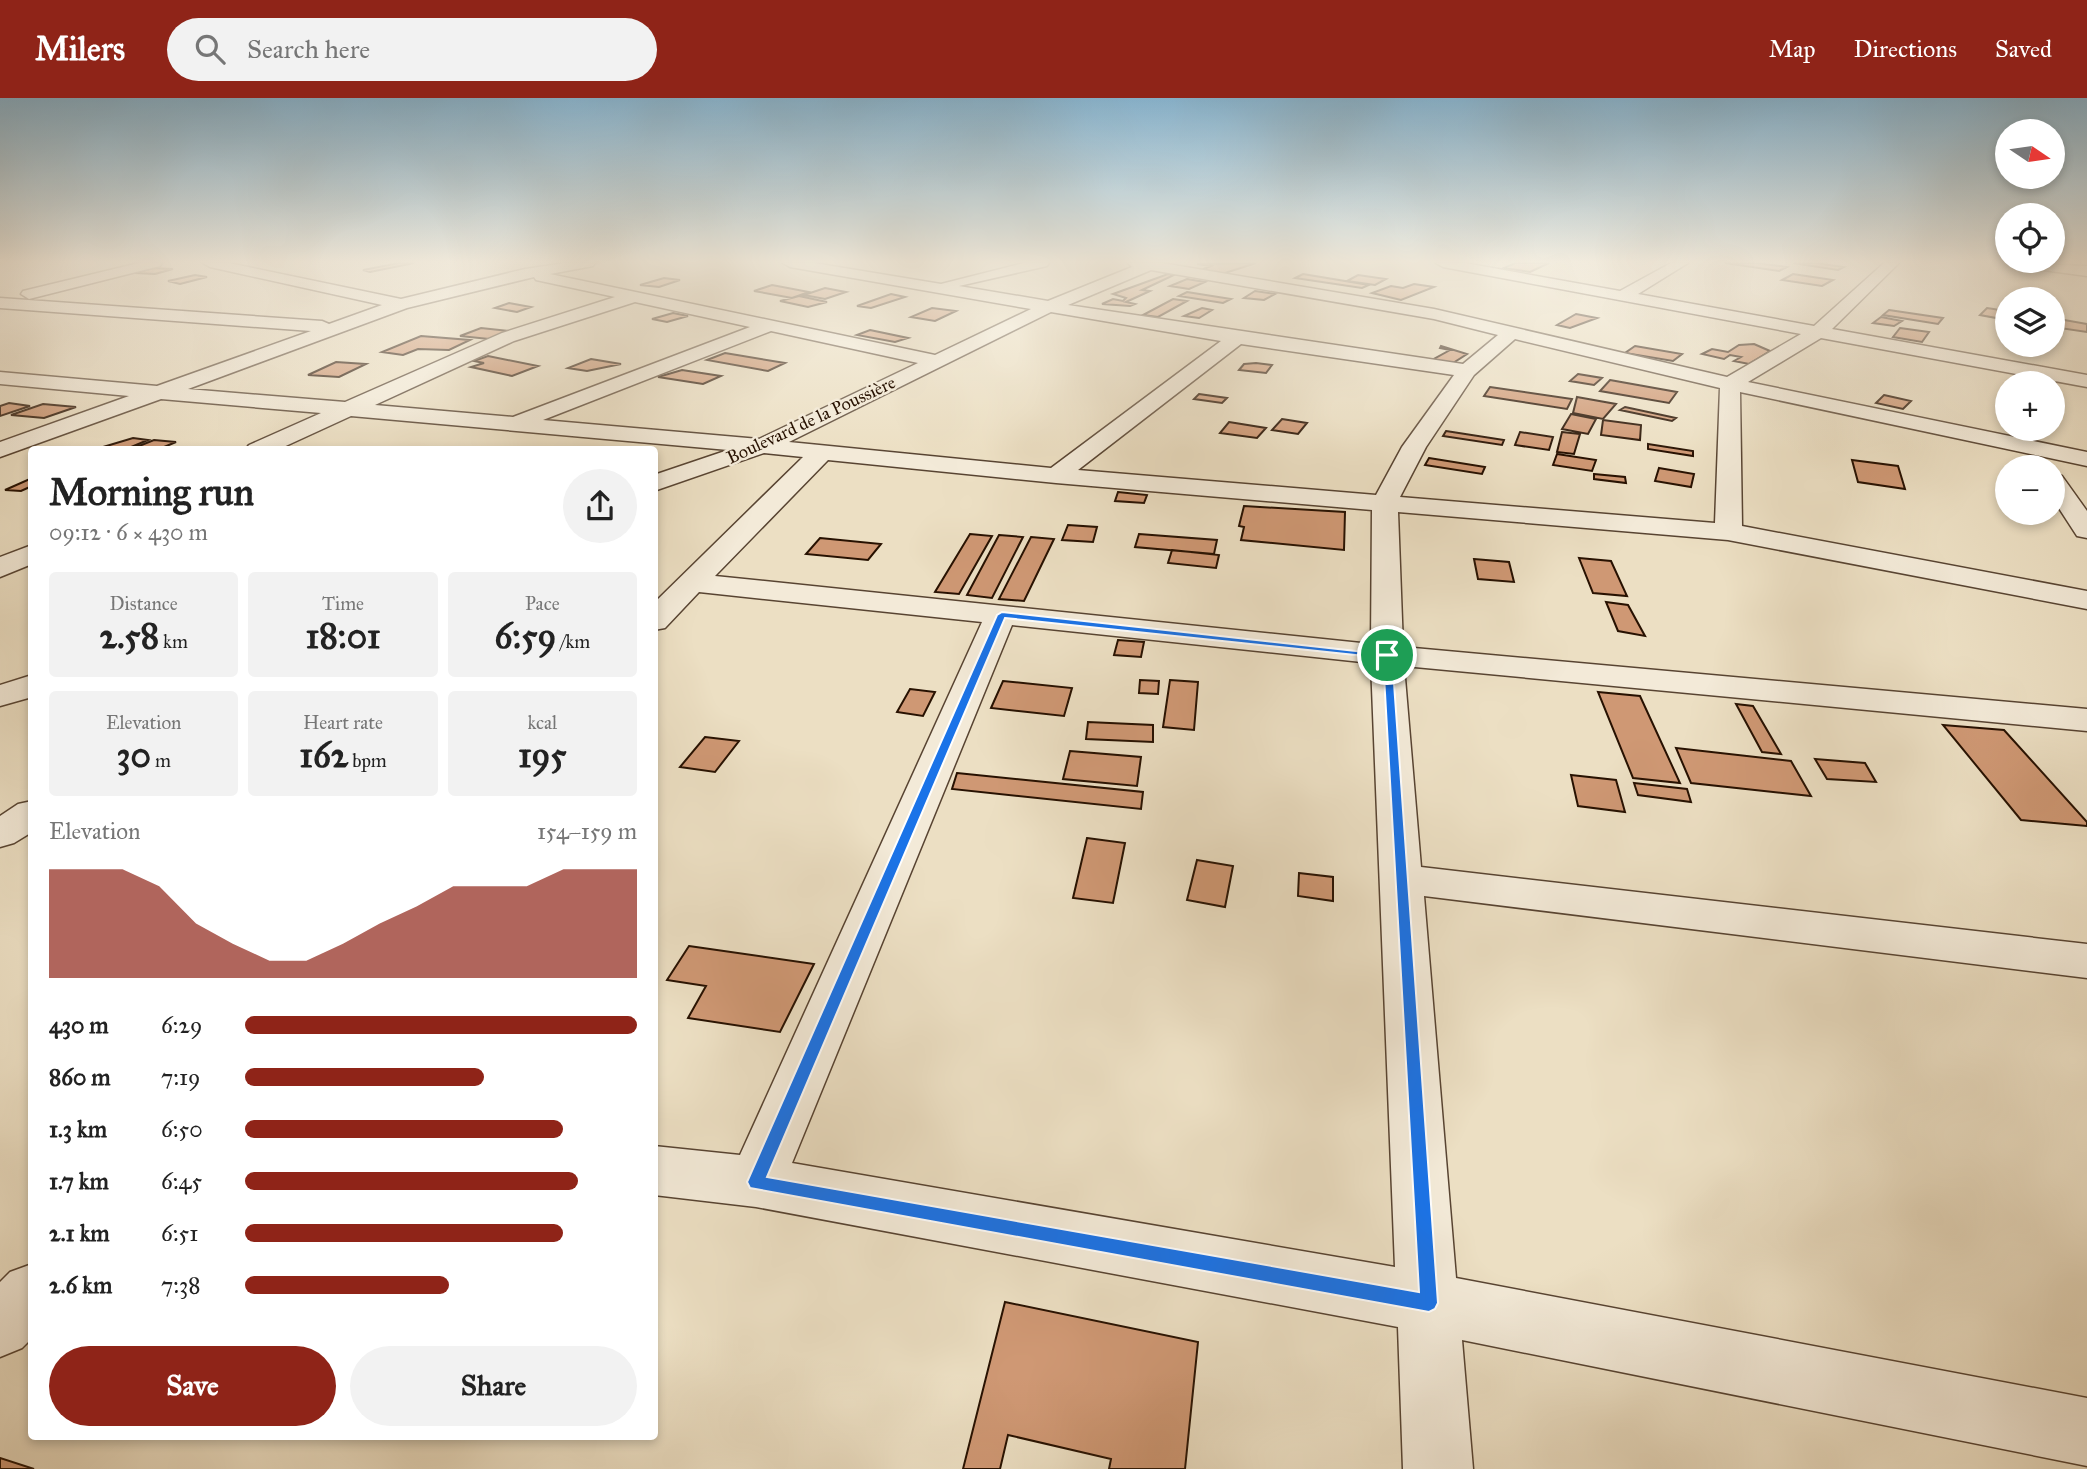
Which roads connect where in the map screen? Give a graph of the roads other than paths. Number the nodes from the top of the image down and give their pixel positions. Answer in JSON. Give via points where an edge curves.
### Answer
{"nodes":[{"id":1,"x":338,"y":327,"type":"edge"},
{"id":2,"x":540,"y":327,"type":"edge"},
{"id":3,"x":766,"y":327,"type":"edge"},
{"id":4,"x":780,"y":327,"type":"edge"},
{"id":5,"x":1007,"y":327,"type":"edge"},
{"id":6,"x":1170,"y":327,"type":"edge"},
{"id":7,"x":1481,"y":327,"type":"edge"},
{"id":8,"x":1797,"y":327,"type":"edge"},
{"id":9,"x":1823,"y":327,"type":"edge"},
{"id":10,"x":1819,"y":331,"type":"junction"},
{"id":11,"x":1510,"y":334,"type":"junction"},
{"id":12,"x":1237,"y":338,"type":"junction"},
{"id":13,"x":937,"y":361,"type":"junction"},
{"id":14,"x":1467,"y":371,"type":"junction"},
{"id":15,"x":0,"y":378,"type":"edge"},
{"id":16,"x":2087,"y":381,"type":"edge"},
{"id":17,"x":1730,"y":384,"type":"junction"},
{"id":18,"x":156,"y":392,"type":"junction"},
{"id":19,"x":348,"y":409,"type":"junction"},
{"id":20,"x":513,"y":423,"type":"junction"},
{"id":21,"x":266,"y":446,"type":"edge"},
{"id":22,"x":762,"y":446,"type":"junction"},
{"id":23,"x":2028,"y":447,"type":"junction"},
{"id":24,"x":0,"y":450,"type":"edge"},
{"id":25,"x":822,"y":452,"type":"junction"},
{"id":26,"x":2034,"y":455,"type":"edge"},
{"id":27,"x":2087,"y":459,"type":"edge"},
{"id":28,"x":1056,"y":476,"type":"junction"},
{"id":29,"x":658,"y":483,"type":"edge"},
{"id":30,"x":2065,"y":498,"type":"edge"},
{"id":31,"x":1385,"y":502,"type":"junction"},
{"id":32,"x":2087,"y":530,"type":"edge"},
{"id":33,"x":1728,"y":532,"type":"junction"},
{"id":34,"x":28,"y":555,"type":"edge"},
{"id":35,"x":0,"y":568,"type":"edge"},
{"id":36,"x":693,"y":583,"type":"junction"},
{"id":37,"x":2087,"y":600,"type":"edge"},
{"id":38,"x":1002,"y":615,"type":"junction"},
{"id":39,"x":658,"y":617,"type":"edge"},
{"id":40,"x":1387,"y":655,"type":"junction"},
{"id":41,"x":28,"y":686,"type":"edge"},
{"id":42,"x":0,"y":696,"type":"edge"},
{"id":43,"x":2087,"y":720,"type":"edge"},
{"id":44,"x":28,"y":816,"type":"edge"},
{"id":45,"x":0,"y":834,"type":"edge"},
{"id":46,"x":1402,"y":879,"type":"junction"},
{"id":47,"x":2087,"y":961,"type":"edge"},
{"id":48,"x":658,"y":1170,"type":"edge"},
{"id":49,"x":756,"y":1182,"type":"junction"},
{"id":50,"x":28,"y":1297,"type":"edge"},
{"id":51,"x":1429,"y":1303,"type":"junction"},
{"id":52,"x":0,"y":1326,"type":"edge"},
{"id":53,"x":2087,"y":1432,"type":"edge"},
{"id":54,"x":1438,"y":1469,"type":"edge"}],
"edges":[{"from":1,"to":18,"type":"street"},
{"from":2,"to":19,"type":"street"},
{"from":3,"to":20,"type":"street"},
{"from":4,"to":13,"type":"street"},
{"from":5,"to":13,"type":"street","name":"Boulevard de la Poussière"},
{"from":6,"to":12,"type":"street"},
{"from":7,"to":11,"type":"street"},
{"from":8,"to":10,"type":"street"},
{"from":9,"to":10,"type":"street"},
{"from":10,"to":16,"type":"street"},
{"from":10,"to":17,"type":"street"},
{"from":11,"to":14,"type":"street"},
{"from":11,"to":17,"type":"street"},
{"from":12,"to":14,"type":"street"},
{"from":12,"to":28,"type":"street"},
{"from":13,"to":22,"type":"street","name":"Boulevard de la Poussière"},
{"from":14,"to":31,"type":"street","via":[[1414,447]]},
{"from":15,"to":18,"type":"street"},
{"from":17,"to":23,"type":"street"},
{"from":17,"to":33,"type":"street"},
{"from":18,"to":19,"type":"street"},
{"from":18,"to":24,"type":"street"},
{"from":19,"to":20,"type":"street"},
{"from":19,"to":21,"type":"street"},
{"from":20,"to":22,"type":"street"},
{"from":22,"to":25,"type":"street"},
{"from":22,"to":29,"type":"street","name":"Boulevard de la Poussière"},
{"from":23,"to":26,"type":"street"},
{"from":23,"to":27,"type":"street"},
{"from":25,"to":28,"type":"street"},
{"from":25,"to":36,"type":"street"},
{"from":28,"to":31,"type":"street"},
{"from":30,"to":32,"type":"street"},
{"from":31,"to":33,"type":"street"},
{"from":31,"to":40,"type":"street"},
{"from":33,"to":37,"type":"street"},
{"from":34,"to":35,"type":"street"},
{"from":36,"to":38,"type":"street"},
{"from":36,"to":39,"type":"street"},
{"from":38,"to":40,"type":"street"},
{"from":38,"to":49,"type":"street"},
{"from":40,"to":43,"type":"street"},
{"from":40,"to":46,"type":"street"},
{"from":41,"to":42,"type":"street"},
{"from":44,"to":45,"type":"street"},
{"from":46,"to":47,"type":"street"},
{"from":46,"to":51,"type":"street"},
{"from":48,"to":49,"type":"street"},
{"from":49,"to":51,"type":"street"},
{"from":50,"to":52,"type":"street"},
{"from":51,"to":53,"type":"street"},
{"from":51,"to":54,"type":"street"}]}
